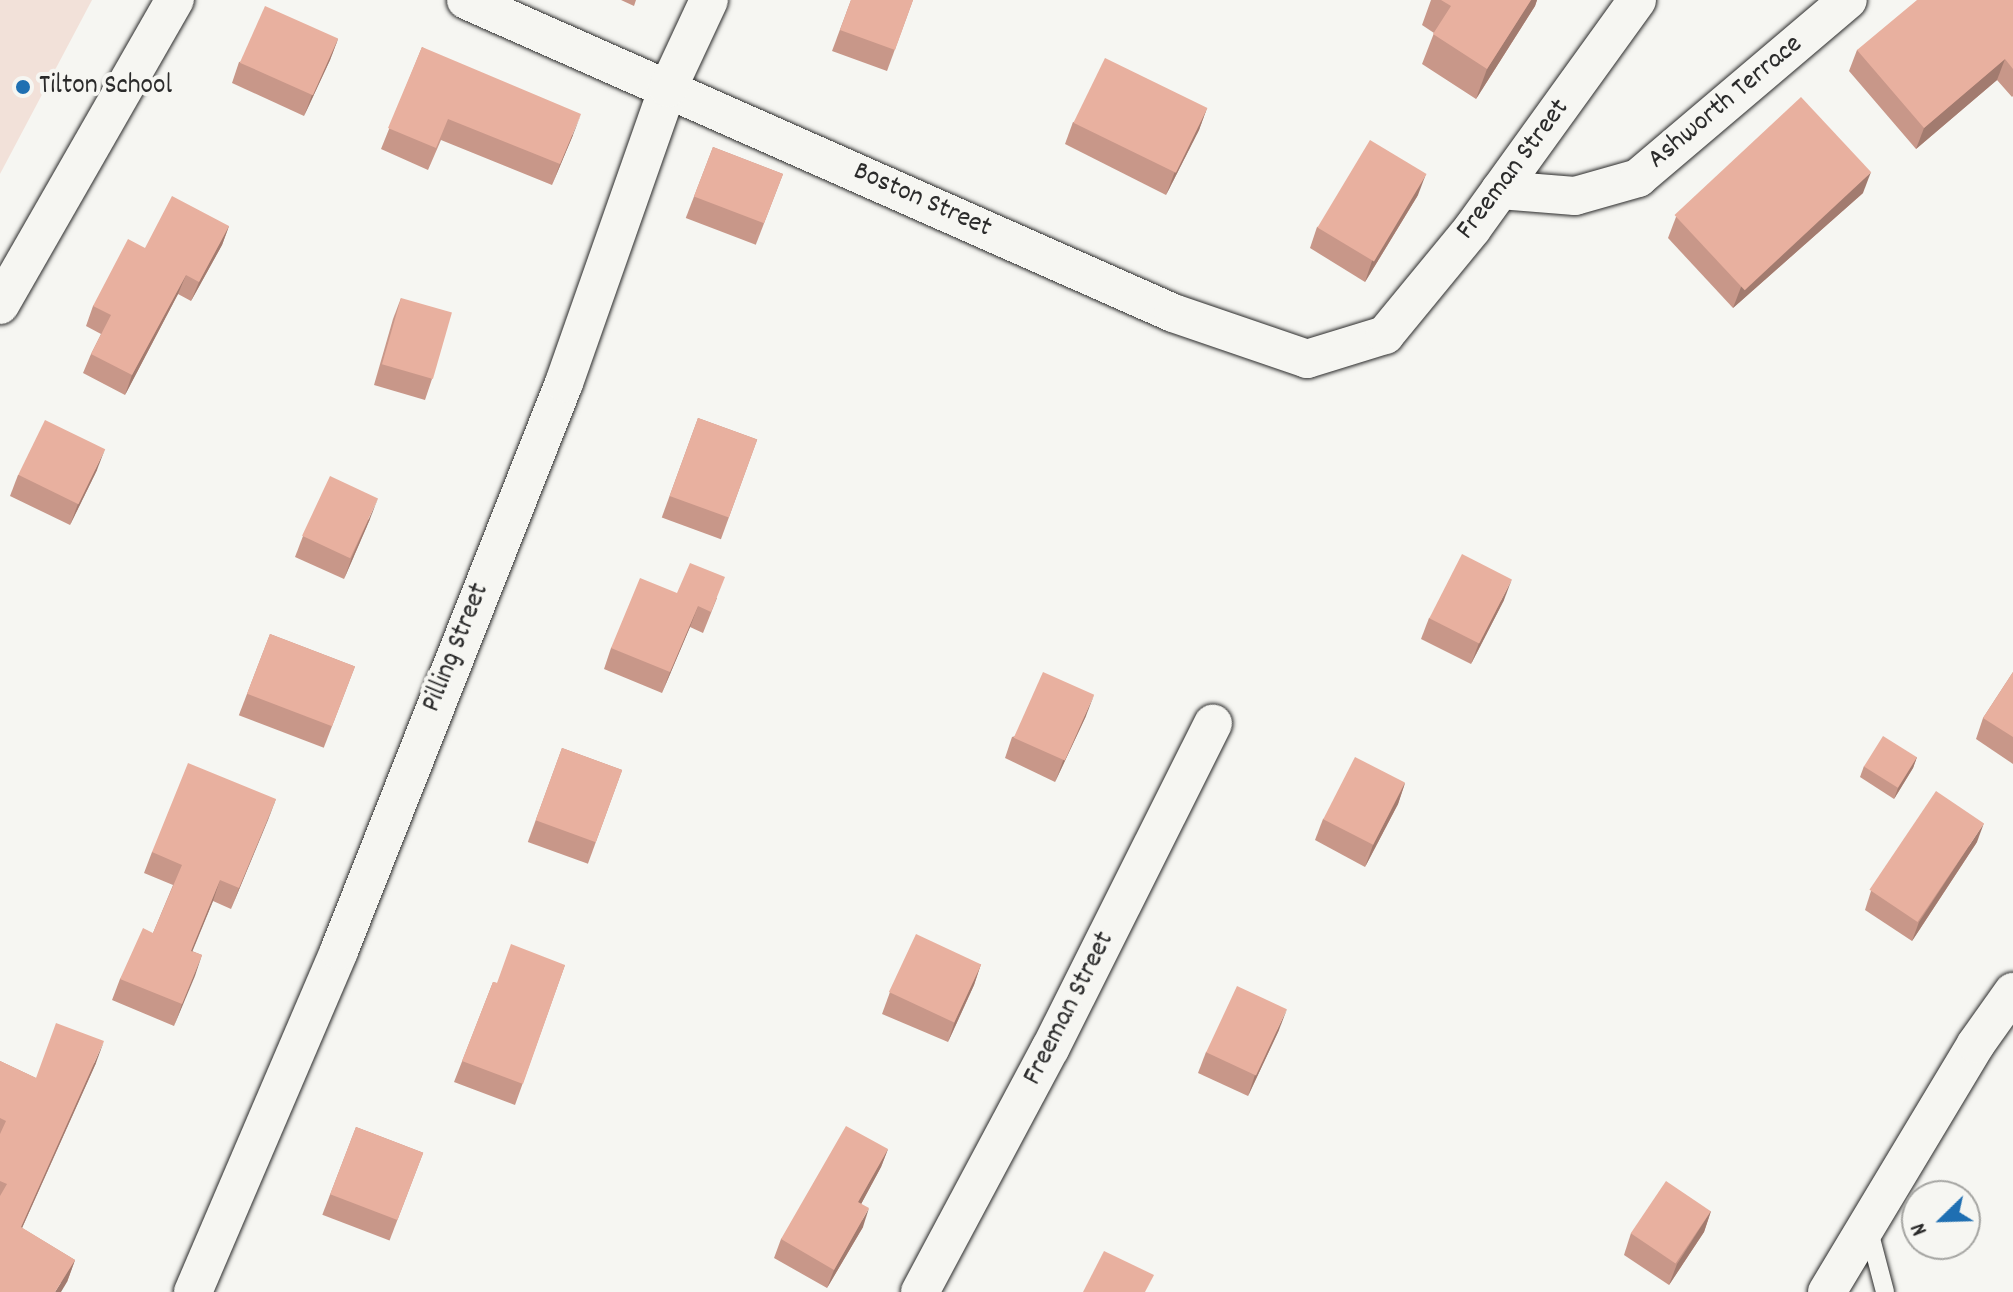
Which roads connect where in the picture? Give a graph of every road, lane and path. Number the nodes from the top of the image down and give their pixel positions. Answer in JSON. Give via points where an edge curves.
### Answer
{"nodes":[{"id":1,"x":175,"y":0,"type":"edge"},
{"id":2,"x":466,"y":0,"type":"edge"},
{"id":3,"x":709,"y":0,"type":"edge"},
{"id":4,"x":1637,"y":0,"type":"edge"},
{"id":5,"x":1848,"y":0,"type":"edge"},
{"id":6,"x":668,"y":88,"type":"junction"},
{"id":7,"x":1500,"y":190,"type":"junction"},
{"id":8,"x":0,"y":305,"type":"edge"},
{"id":9,"x":1385,"y":335,"type":"joint"},
{"id":10,"x":1213,"y":723,"type":"dead end"},
{"id":11,"x":2013,"y":992,"type":"edge"},
{"id":12,"x":1867,"y":1225,"type":"junction"},
{"id":13,"x":193,"y":1292,"type":"edge"},
{"id":14,"x":920,"y":1292,"type":"edge"},
{"id":15,"x":1827,"y":1292,"type":"edge"},
{"id":16,"x":1885,"y":1292,"type":"edge"}],
"edges":[{"from":1,"to":8,"type":"street"},
{"from":2,"to":6,"type":"street","name":"Boston Street"},
{"from":3,"to":6,"type":"street","name":"Pilling Street"},
{"from":4,"to":7,"type":"street","name":"Freeman Street"},
{"from":5,"to":7,"type":"street","name":"Ashworth Terrace","via":[[1638,178],[1575,196]]},
{"from":6,"to":9,"type":"street","name":"Boston Street","via":[[1173,313],[1248,339],[1307,359]]},
{"from":6,"to":13,"type":"street","name":"Pilling Street","via":[[564,383],[339,951]]},
{"from":7,"to":9,"type":"street","name":"Freeman Street"},
{"from":10,"to":14,"type":"street","name":"Freeman Street","via":[[1050,1049]]},
{"from":11,"to":12,"type":"street"},
{"from":12,"to":15,"type":"street"},
{"from":12,"to":16,"type":"lane"}]}
